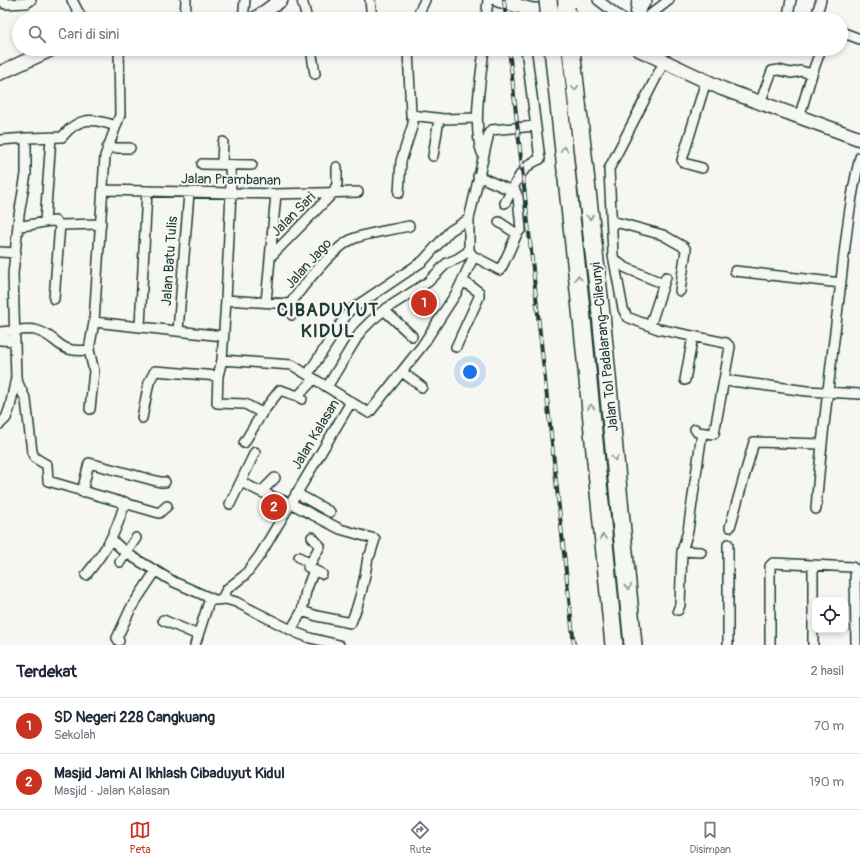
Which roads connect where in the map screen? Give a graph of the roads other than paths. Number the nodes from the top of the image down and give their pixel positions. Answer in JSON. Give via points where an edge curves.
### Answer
{"nodes":[{"id":1,"x":3,"y":0,"type":"edge"},
{"id":2,"x":32,"y":0,"type":"edge"},
{"id":3,"x":72,"y":0,"type":"edge"},
{"id":4,"x":186,"y":0,"type":"edge"},
{"id":5,"x":245,"y":0,"type":"edge"},
{"id":6,"x":281,"y":0,"type":"edge"},
{"id":7,"x":302,"y":0,"type":"edge"},
{"id":8,"x":370,"y":0,"type":"edge"},
{"id":9,"x":425,"y":0,"type":"edge"},
{"id":10,"x":488,"y":0,"type":"edge"},
{"id":11,"x":498,"y":0,"type":"edge"},
{"id":12,"x":548,"y":0,"type":"edge"},
{"id":13,"x":598,"y":0,"type":"edge"},
{"id":14,"x":637,"y":0,"type":"edge"},
{"id":15,"x":647,"y":0,"type":"edge"},
{"id":16,"x":669,"y":0,"type":"edge"},
{"id":17,"x":791,"y":0,"type":"edge"},
{"id":18,"x":821,"y":0,"type":"edge"},
{"id":19,"x":268,"y":5,"type":"edge"},
{"id":20,"x":568,"y":11,"type":"edge"},
{"id":21,"x":78,"y":12,"type":"edge"},
{"id":22,"x":185,"y":12,"type":"edge"},
{"id":23,"x":244,"y":12,"type":"edge"},
{"id":24,"x":305,"y":12,"type":"edge"},
{"id":25,"x":371,"y":12,"type":"edge"},
{"id":26,"x":419,"y":12,"type":"edge"},
{"id":27,"x":487,"y":12,"type":"edge"},
{"id":28,"x":527,"y":12,"type":"edge"},
{"id":29,"x":549,"y":12,"type":"edge"},
{"id":30,"x":614,"y":12,"type":"edge"},
{"id":31,"x":638,"y":12,"type":"edge"},
{"id":32,"x":641,"y":12,"type":"edge"},
{"id":33,"x":649,"y":12,"type":"edge"},
{"id":34,"x":789,"y":12,"type":"edge"},
{"id":35,"x":817,"y":12,"type":"edge"},
{"id":36,"x":848,"y":35,"type":"edge"},
{"id":37,"x":860,"y":40,"type":"edge"},
{"id":38,"x":30,"y":56,"type":"edge"},
{"id":39,"x":119,"y":56,"type":"edge"},
{"id":40,"x":312,"y":56,"type":"edge"},
{"id":41,"x":408,"y":56,"type":"edge"},
{"id":42,"x":483,"y":56,"type":"edge"},
{"id":43,"x":527,"y":56,"type":"edge"},
{"id":44,"x":554,"y":56,"type":"edge"},
{"id":45,"x":572,"y":56,"type":"edge"},
{"id":46,"x":652,"y":56,"type":"edge"},
{"id":47,"x":818,"y":56,"type":"edge"},
{"id":48,"x":664,"y":62,"type":"junction"},
{"id":49,"x":0,"y":73,"type":"edge"},
{"id":50,"x":315,"y":74,"type":"dead end"},
{"id":51,"x":812,"y":74,"type":"junction"},
{"id":52,"x":706,"y":81,"type":"junction"},
{"id":53,"x":760,"y":103,"type":"junction"},
{"id":54,"x":413,"y":115,"type":"junction"},
{"id":55,"x":439,"y":118,"type":"junction"},
{"id":56,"x":477,"y":118,"type":"junction"},
{"id":57,"x":799,"y":118,"type":"junction"},
{"id":58,"x":116,"y":126,"type":"junction"},
{"id":59,"x":535,"y":126,"type":"junction"},
{"id":60,"x":26,"y":138,"type":"junction"},
{"id":61,"x":51,"y":138,"type":"junction"},
{"id":62,"x":860,"y":139,"type":"edge"},
{"id":63,"x":0,"y":140,"type":"edge"},
{"id":64,"x":223,"y":142,"type":"dead end"},
{"id":65,"x":107,"y":148,"type":"junction"},
{"id":66,"x":130,"y":148,"type":"dead end"},
{"id":67,"x":482,"y":154,"type":"junction"},
{"id":68,"x":433,"y":156,"type":"dead end"},
{"id":69,"x":860,"y":157,"type":"edge"},
{"id":70,"x":202,"y":164,"type":"dead end"},
{"id":71,"x":226,"y":164,"type":"junction"},
{"id":72,"x":252,"y":165,"type":"dead end"},
{"id":73,"x":337,"y":167,"type":"dead end"},
{"id":74,"x":702,"y":168,"type":"dead end"},
{"id":75,"x":478,"y":176,"type":"junction"},
{"id":76,"x":104,"y":190,"type":"junction"},
{"id":77,"x":513,"y":190,"type":"junction"},
{"id":78,"x":147,"y":191,"type":"junction"},
{"id":79,"x":231,"y":192,"type":"junction"},
{"id":80,"x":358,"y":192,"type":"dead end"},
{"id":81,"x":189,"y":193,"type":"junction"},
{"id":82,"x":333,"y":193,"type":"junction"},
{"id":83,"x":399,"y":193,"type":"dead end"},
{"id":84,"x":276,"y":194,"type":"junction"},
{"id":85,"x":506,"y":203,"type":"dead end"},
{"id":86,"x":469,"y":218,"type":"junction"},
{"id":87,"x":45,"y":221,"type":"junction"},
{"id":88,"x":612,"y":221,"type":"junction"},
{"id":89,"x":499,"y":222,"type":"dead end"},
{"id":90,"x":101,"y":224,"type":"junction"},
{"id":91,"x":60,"y":225,"type":"junction"},
{"id":92,"x":18,"y":226,"type":"junction"},
{"id":93,"x":409,"y":226,"type":"dead end"},
{"id":94,"x":517,"y":234,"type":"junction"},
{"id":95,"x":0,"y":252,"type":"edge"},
{"id":96,"x":16,"y":253,"type":"junction"},
{"id":97,"x":471,"y":253,"type":"junction"},
{"id":98,"x":272,"y":254,"type":"junction"},
{"id":99,"x":615,"y":260,"type":"junction"},
{"id":100,"x":735,"y":271,"type":"dead end"},
{"id":101,"x":666,"y":277,"type":"dead end"},
{"id":102,"x":463,"y":281,"type":"junction"},
{"id":103,"x":657,"y":281,"type":"dead end"},
{"id":104,"x":841,"y":283,"type":"junction"},
{"id":105,"x":680,"y":291,"type":"dead end"},
{"id":106,"x":54,"y":299,"type":"dead end"},
{"id":107,"x":226,"y":300,"type":"junction"},
{"id":108,"x":266,"y":302,"type":"junction"},
{"id":109,"x":290,"y":304,"type":"junction"},
{"id":110,"x":384,"y":310,"type":"junction"},
{"id":111,"x":292,"y":315,"type":"dead end"},
{"id":112,"x":94,"y":322,"type":"junction"},
{"id":113,"x":140,"y":326,"type":"junction"},
{"id":114,"x":650,"y":326,"type":"junction"},
{"id":115,"x":178,"y":331,"type":"junction"},
{"id":116,"x":0,"y":332,"type":"edge"},
{"id":117,"x":15,"y":336,"type":"junction"},
{"id":118,"x":223,"y":336,"type":"junction"},
{"id":119,"x":412,"y":336,"type":"dead end"},
{"id":120,"x":693,"y":336,"type":"junction"},
{"id":121,"x":0,"y":340,"type":"edge"},
{"id":122,"x":456,"y":347,"type":"dead end"},
{"id":123,"x":89,"y":350,"type":"junction"},
{"id":124,"x":222,"y":360,"type":"junction"},
{"id":125,"x":402,"y":372,"type":"junction"},
{"id":126,"x":218,"y":376,"type":"junction"},
{"id":127,"x":311,"y":377,"type":"junction"},
{"id":128,"x":16,"y":378,"type":"junction"},
{"id":129,"x":685,"y":380,"type":"dead end"},
{"id":130,"x":724,"y":380,"type":"junction"},
{"id":131,"x":422,"y":386,"type":"dead end"},
{"id":132,"x":327,"y":388,"type":"junction"},
{"id":133,"x":828,"y":391,"type":"junction"},
{"id":134,"x":860,"y":394,"type":"edge"},
{"id":135,"x":351,"y":402,"type":"junction"},
{"id":136,"x":90,"y":409,"type":"dead end"},
{"id":137,"x":262,"y":413,"type":"junction"},
{"id":138,"x":142,"y":418,"type":"dead end"},
{"id":139,"x":0,"y":424,"type":"edge"},
{"id":140,"x":244,"y":443,"type":"dead end"},
{"id":141,"x":821,"y":444,"type":"junction"},
{"id":142,"x":255,"y":452,"type":"dead end"},
{"id":143,"x":275,"y":478,"type":"dead end"},
{"id":144,"x":165,"y":482,"type":"dead end"},
{"id":145,"x":241,"y":482,"type":"junction"},
{"id":146,"x":82,"y":492,"type":"junction"},
{"id":147,"x":261,"y":492,"type":"junction"},
{"id":148,"x":296,"y":493,"type":"junction"},
{"id":149,"x":125,"y":502,"type":"junction"},
{"id":150,"x":230,"y":504,"type":"dead end"},
{"id":151,"x":292,"y":504,"type":"junction"},
{"id":152,"x":167,"y":506,"type":"dead end"},
{"id":153,"x":816,"y":509,"type":"dead end"},
{"id":154,"x":330,"y":512,"type":"dead end"},
{"id":155,"x":730,"y":527,"type":"dead end"},
{"id":156,"x":136,"y":538,"type":"dead end"},
{"id":157,"x":312,"y":538,"type":"dead end"},
{"id":158,"x":112,"y":540,"type":"junction"},
{"id":159,"x":728,"y":544,"type":"dead end"},
{"id":160,"x":682,"y":551,"type":"junction"},
{"id":161,"x":701,"y":552,"type":"dead end"},
{"id":162,"x":126,"y":553,"type":"junction"},
{"id":163,"x":299,"y":557,"type":"dead end"},
{"id":164,"x":120,"y":562,"type":"dead end"},
{"id":165,"x":813,"y":565,"type":"junction"},
{"id":166,"x":315,"y":569,"type":"junction"},
{"id":167,"x":155,"y":572,"type":"junction"},
{"id":168,"x":86,"y":575,"type":"dead end"},
{"id":169,"x":223,"y":597,"type":"junction"},
{"id":170,"x":210,"y":598,"type":"junction"},
{"id":171,"x":858,"y":598,"type":"edge"},
{"id":172,"x":678,"y":610,"type":"dead end"},
{"id":173,"x":302,"y":611,"type":"junction"},
{"id":174,"x":163,"y":620,"type":"dead end"},
{"id":175,"x":291,"y":630,"type":"junction"},
{"id":176,"x":198,"y":635,"type":"junction"},
{"id":177,"x":118,"y":641,"type":"dead end"},
{"id":178,"x":195,"y":645,"type":"edge"},
{"id":179,"x":339,"y":645,"type":"edge"},
{"id":180,"x":614,"y":645,"type":"edge"},
{"id":181,"x":634,"y":645,"type":"edge"},
{"id":182,"x":728,"y":645,"type":"edge"},
{"id":183,"x":770,"y":645,"type":"edge"},
{"id":184,"x":813,"y":645,"type":"edge"},
{"id":185,"x":856,"y":645,"type":"edge"}],
"edges":[{"from":1,"to":2,"type":"street","via":[[5,4],[27,3]]},
{"from":3,"to":21,"type":"street"},
{"from":4,"to":22,"type":"street"},
{"from":5,"to":23,"type":"street"},
{"from":6,"to":19,"type":"main road"},
{"from":7,"to":24,"type":"street"},
{"from":8,"to":25,"type":"street"},
{"from":9,"to":26,"type":"street"},
{"from":10,"to":27,"type":"street"},
{"from":11,"to":28,"type":"main road"},
{"from":12,"to":29,"type":"highway","bridge":true},
{"from":13,"to":30,"type":"street"},
{"from":14,"to":31,"type":"street"},
{"from":15,"to":32,"type":"street"},
{"from":16,"to":33,"type":"street"},
{"from":17,"to":34,"type":"street"},
{"from":18,"to":35,"type":"street"},
{"from":20,"to":28,"type":"main road"},
{"from":36,"to":37,"type":"street"},
{"from":38,"to":49,"type":"main road"},
{"from":39,"to":58,"type":"street","via":[[120,115]]},
{"from":40,"to":50,"type":"street"},
{"from":41,"to":54,"type":"street","via":[[410,109]]},
{"from":42,"to":56,"type":"street"},
{"from":43,"to":59,"type":"street"},
{"from":180,"to":44,"type":"highway","name":"Jalan Tol Padalarang–Cileunyi","one_way":true},
{"from":45,"to":181,"type":"highway","name":"Jalan Tol Padalarang–Cileunyi","one_way":true},
{"from":46,"to":48,"type":"main road"},
{"from":47,"to":51,"type":"street"},
{"from":48,"to":52,"type":"main road"},
{"from":48,"to":88,"type":"street","via":[[609,169]]},
{"from":51,"to":53,"type":"street","via":[[801,71],[772,71]]},
{"from":51,"to":57,"type":"street"},
{"from":52,"to":53,"type":"main road"},
{"from":52,"to":74,"type":"street","via":[[682,160],[684,163]]},
{"from":53,"to":57,"type":"main road"},
{"from":54,"to":55,"type":"street"},
{"from":54,"to":83,"type":"street","via":[[413,124],[401,161]]},
{"from":55,"to":56,"type":"street"},
{"from":55,"to":68,"type":"street"},
{"from":56,"to":67,"type":"street"},
{"from":57,"to":62,"type":"main road"},
{"from":58,"to":61,"type":"street","via":[[99,120],[89,120],[73,126],[62,137]]},
{"from":58,"to":65,"type":"street"},
{"from":59,"to":67,"type":"street","via":[[491,130],[486,137]]},
{"from":59,"to":77,"type":"street","via":[[540,159],[528,165],[516,179]]},
{"from":60,"to":61,"type":"street"},
{"from":60,"to":63,"type":"street"},
{"from":60,"to":92,"type":"street","via":[[26,174]]},
{"from":61,"to":87,"type":"street"},
{"from":64,"to":71,"type":"street"},
{"from":65,"to":66,"type":"street"},
{"from":65,"to":76,"type":"street"},
{"from":67,"to":75,"type":"street"},
{"from":69,"to":104,"type":"street","via":[[852,194]]},
{"from":70,"to":71,"type":"street"},
{"from":71,"to":72,"type":"street"},
{"from":71,"to":79,"type":"street"},
{"from":73,"to":82,"type":"street","via":[[337,184]]},
{"from":75,"to":77,"type":"street"},
{"from":75,"to":86,"type":"street"},
{"from":76,"to":78,"type":"street","name":"Jalan Prambanan"},
{"from":76,"to":90,"type":"street"},
{"from":77,"to":85,"type":"street"},
{"from":77,"to":94,"type":"street","via":[[518,197],[521,222],[521,229]]},
{"from":78,"to":81,"type":"street","name":"Jalan Prambanan"},
{"from":78,"to":113,"type":"street"},
{"from":79,"to":81,"type":"street","name":"Jalan Prambanan"},
{"from":79,"to":84,"type":"street","name":"Jalan Prambanan"},
{"from":79,"to":107,"type":"street"},
{"from":80,"to":82,"type":"street","name":"Jalan Prambanan"},
{"from":81,"to":115,"type":"street","name":"Jalan Batu Tulis"},
{"from":82,"to":84,"type":"street","name":"Jalan Prambanan"},
{"from":82,"to":98,"type":"street","name":"Jalan Sari"},
{"from":84,"to":98,"type":"street"},
{"from":86,"to":97,"type":"street"},
{"from":86,"to":127,"type":"street","via":[[450,232],[423,261],[349,311]]},
{"from":87,"to":91,"type":"street","via":[[56,221]]},
{"from":87,"to":92,"type":"street","via":[[30,226]]},
{"from":88,"to":99,"type":"street"},
{"from":88,"to":105,"type":"street","via":[[663,235],[684,247],[686,250]]},
{"from":89,"to":94,"type":"street"},
{"from":90,"to":91,"type":"street"},
{"from":90,"to":112,"type":"street"},
{"from":91,"to":106,"type":"street"},
{"from":92,"to":96,"type":"street"},
{"from":93,"to":109,"type":"street","name":"Jalan Jago","via":[[354,238],[344,244],[306,283]]},
{"from":94,"to":97,"type":"street","via":[[500,270]]},
{"from":95,"to":96,"type":"street"},
{"from":96,"to":117,"type":"street","via":[[13,274]]},
{"from":97,"to":102,"type":"street"},
{"from":97,"to":110,"type":"street","via":[[447,263],[428,282]]},
{"from":98,"to":108,"type":"street"},
{"from":99,"to":103,"type":"street"},
{"from":99,"to":114,"type":"street","via":[[624,314]]},
{"from":100,"to":104,"type":"street"},
{"from":101,"to":114,"type":"street"},
{"from":102,"to":122,"type":"street","via":[[479,292],[479,297]]},
{"from":102,"to":125,"type":"street","via":[[422,346]]},
{"from":104,"to":133,"type":"street"},
{"from":107,"to":108,"type":"street","name":"Jalan Jago"},
{"from":107,"to":118,"type":"street"},
{"from":108,"to":109,"type":"street","name":"Jalan Jago"},
{"from":109,"to":111,"type":"street"},
{"from":110,"to":119,"type":"street"},
{"from":110,"to":132,"type":"street","via":[[361,332]]},
{"from":112,"to":113,"type":"street"},
{"from":112,"to":123,"type":"street"},
{"from":113,"to":115,"type":"street"},
{"from":114,"to":120,"type":"street"},
{"from":115,"to":118,"type":"street"},
{"from":116,"to":117,"type":"street"},
{"from":117,"to":121,"type":"street"},
{"from":117,"to":123,"type":"street","via":[[35,330],[65,350]]},
{"from":117,"to":128,"type":"street"},
{"from":118,"to":124,"type":"street"},
{"from":120,"to":129,"type":"street"},
{"from":120,"to":130,"type":"street","via":[[729,345]]},
{"from":123,"to":136,"type":"street","via":[[94,371]]},
{"from":124,"to":126,"type":"street"},
{"from":124,"to":127,"type":"street","name":"Jalan Kalasan","via":[[292,364]]},
{"from":125,"to":131,"type":"street"},
{"from":125,"to":135,"type":"street","via":[[369,413]]},
{"from":126,"to":137,"type":"street","via":[[217,403],[245,404]]},
{"from":126,"to":138,"type":"street","via":[[155,371],[149,382]]},
{"from":127,"to":132,"type":"street","name":"Jalan Kalasan"},
{"from":127,"to":137,"type":"street","via":[[300,398],[280,390]]},
{"from":128,"to":139,"type":"street","via":[[10,407],[6,418]]},
{"from":128,"to":146,"type":"street","via":[[26,400],[32,452],[35,458],[47,465],[46,479]]},
{"from":130,"to":133,"type":"street","via":[[807,391]]},
{"from":130,"to":160,"type":"street","via":[[714,434],[698,431],[688,531]]},
{"from":132,"to":135,"type":"street","name":"Jalan Kalasan"},
{"from":133,"to":134,"type":"street"},
{"from":133,"to":141,"type":"street"},
{"from":135,"to":148,"type":"street","name":"Jalan Kalasan"},
{"from":137,"to":140,"type":"street"},
{"from":141,"to":153,"type":"street"},
{"from":141,"to":155,"type":"street","via":[[754,442]]},
{"from":142,"to":145,"type":"street"},
{"from":143,"to":147,"type":"street"},
{"from":144,"to":146,"type":"street","via":[[89,463]]},
{"from":145,"to":147,"type":"street"},
{"from":145,"to":150,"type":"street"},
{"from":146,"to":149,"type":"street"},
{"from":147,"to":151,"type":"street"},
{"from":148,"to":151,"type":"street","name":"Jalan Kalasan"},
{"from":148,"to":154,"type":"street"},
{"from":149,"to":152,"type":"street","via":[[160,513]]},
{"from":149,"to":158,"type":"street"},
{"from":151,"to":169,"type":"street","name":"Jalan Kalasan","via":[[260,555],[245,575],[227,589]]},
{"from":151,"to":173,"type":"street","via":[[340,529],[376,539],[368,557],[356,613],[351,623]]},
{"from":156,"to":162,"type":"street"},
{"from":157,"to":166,"type":"street","via":[[320,546]]},
{"from":158,"to":162,"type":"street"},
{"from":158,"to":168,"type":"street"},
{"from":159,"to":182,"type":"street"},
{"from":160,"to":161,"type":"street"},
{"from":160,"to":172,"type":"street"},
{"from":162,"to":164,"type":"street"},
{"from":162,"to":167,"type":"street"},
{"from":163,"to":166,"type":"street"},
{"from":165,"to":171,"type":"street","via":[[854,568]]},
{"from":165,"to":183,"type":"street","via":[[770,565]]},
{"from":165,"to":184,"type":"street"},
{"from":166,"to":173,"type":"street","via":[[306,591]]},
{"from":167,"to":170,"type":"street"},
{"from":167,"to":177,"type":"street","via":[[125,618]]},
{"from":169,"to":170,"type":"street","via":[[215,600]]},
{"from":169,"to":175,"type":"street"},
{"from":170,"to":176,"type":"street"},
{"from":171,"to":185,"type":"street"},
{"from":173,"to":175,"type":"street"},
{"from":174,"to":176,"type":"street"},
{"from":175,"to":179,"type":"street"},
{"from":176,"to":178,"type":"street"}]}
